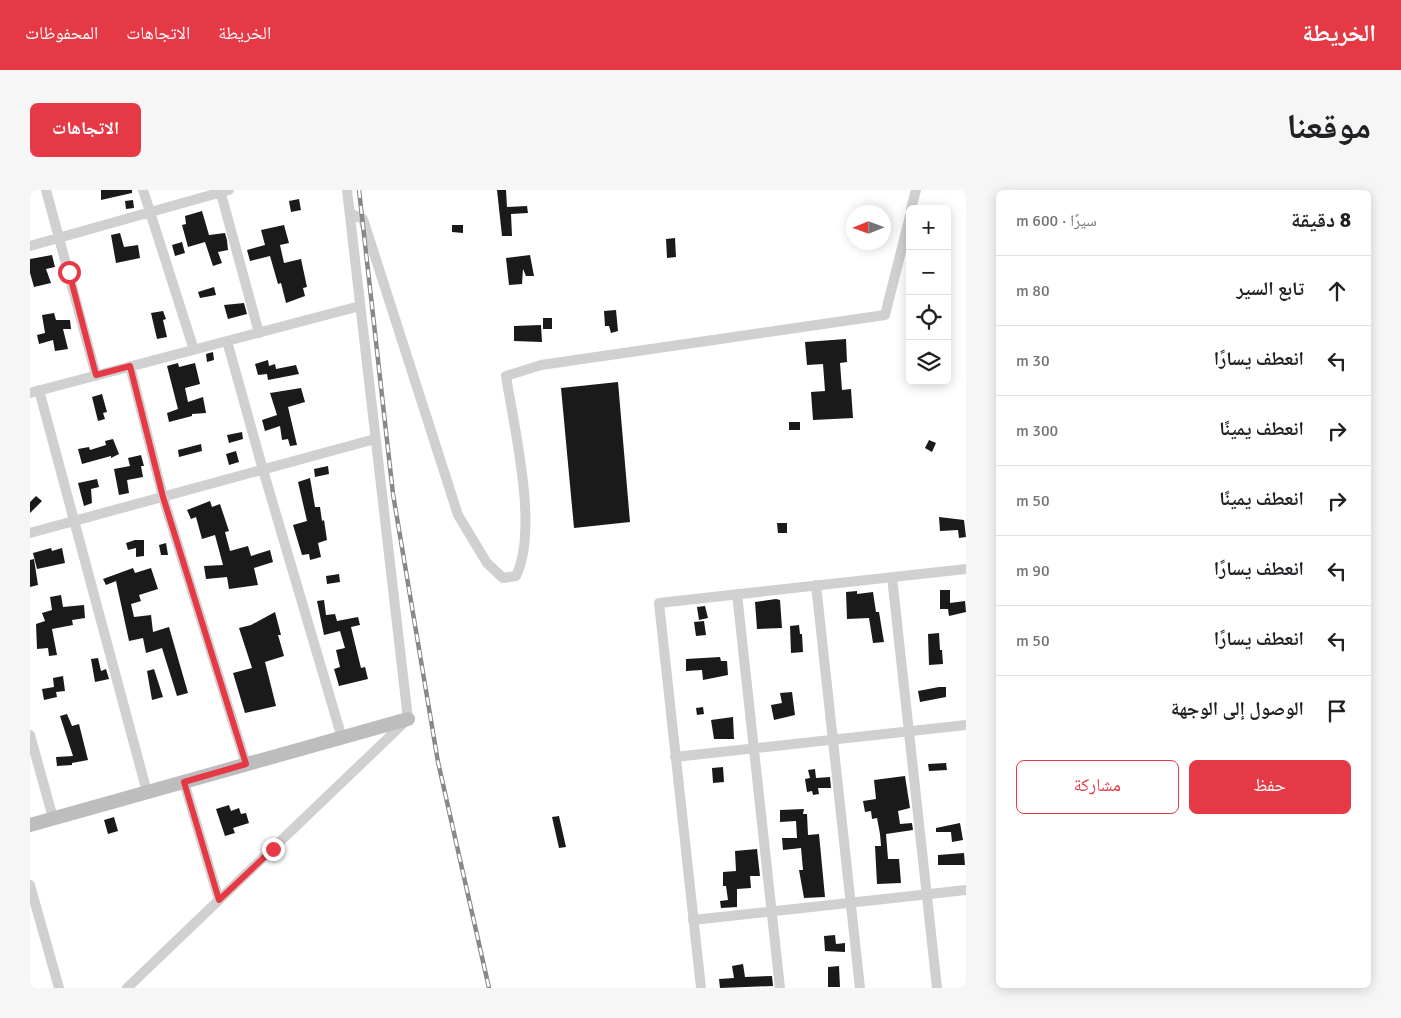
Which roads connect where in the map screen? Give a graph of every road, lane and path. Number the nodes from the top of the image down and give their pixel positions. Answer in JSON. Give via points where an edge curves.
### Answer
{"nodes":[{"id":1,"x":46,"y":190,"type":"edge"},
{"id":2,"x":144,"y":190,"type":"edge"},
{"id":3,"x":347,"y":190,"type":"edge"},
{"id":4,"x":916,"y":190,"type":"edge"},
{"id":5,"x":223,"y":191,"type":"edge"},
{"id":6,"x":913,"y":205,"type":"edge"},
{"id":7,"x":150,"y":212,"type":"junction"},
{"id":8,"x":350,"y":213,"type":"junction"},
{"id":9,"x":906,"y":232,"type":"edge"},
{"id":10,"x":60,"y":237,"type":"junction"},
{"id":11,"x":30,"y":246,"type":"edge"},
{"id":12,"x":360,"y":306,"type":"junction"},
{"id":13,"x":258,"y":333,"type":"junction"},
{"id":14,"x":227,"y":341,"type":"junction"},
{"id":15,"x":194,"y":350,"type":"junction"},
{"id":16,"x":130,"y":366,"type":"junction"},
{"id":17,"x":96,"y":375,"type":"junction"},
{"id":18,"x":35,"y":391,"type":"edge"},
{"id":19,"x":375,"y":439,"type":"junction"},
{"id":20,"x":263,"y":470,"type":"junction"},
{"id":21,"x":163,"y":497,"type":"junction"},
{"id":22,"x":73,"y":521,"type":"junction"},
{"id":23,"x":30,"y":532,"type":"edge"},
{"id":24,"x":966,"y":569,"type":"edge"},
{"id":25,"x":892,"y":577,"type":"junction"},
{"id":26,"x":816,"y":585,"type":"junction"},
{"id":27,"x":737,"y":594,"type":"junction"},
{"id":28,"x":408,"y":719,"type":"junction"},
{"id":29,"x":966,"y":725,"type":"edge"},
{"id":30,"x":909,"y":732,"type":"junction"},
{"id":31,"x":30,"y":735,"type":"edge"},
{"id":32,"x":342,"y":738,"type":"junction"},
{"id":33,"x":833,"y":740,"type":"junction"},
{"id":34,"x":754,"y":749,"type":"junction"},
{"id":35,"x":676,"y":757,"type":"junction"},
{"id":36,"x":246,"y":764,"type":"junction"},
{"id":37,"x":184,"y":782,"type":"junction"},
{"id":38,"x":148,"y":792,"type":"junction"},
{"id":39,"x":54,"y":818,"type":"junction"},
{"id":40,"x":30,"y":825,"type":"edge"},
{"id":41,"x":30,"y":885,"type":"edge"},
{"id":42,"x":966,"y":890,"type":"edge"},
{"id":43,"x":926,"y":894,"type":"junction"},
{"id":44,"x":219,"y":900,"type":"junction"},
{"id":45,"x":850,"y":902,"type":"junction"},
{"id":46,"x":772,"y":911,"type":"junction"},
{"id":47,"x":693,"y":920,"type":"junction"},
{"id":48,"x":59,"y":988,"type":"edge"},
{"id":49,"x":127,"y":988,"type":"edge"},
{"id":50,"x":701,"y":988,"type":"edge"},
{"id":51,"x":780,"y":988,"type":"edge"},
{"id":52,"x":860,"y":988,"type":"edge"},
{"id":53,"x":937,"y":988,"type":"edge"}],
"edges":[{"from":1,"to":10,"type":"street"},
{"from":2,"to":7,"type":"street"},
{"from":3,"to":8,"type":"street"},
{"from":4,"to":6,"type":"street"},
{"from":5,"to":7,"type":"street"},
{"from":5,"to":13,"type":"street"},
{"from":7,"to":10,"type":"street"},
{"from":7,"to":15,"type":"street"},
{"from":8,"to":9,"type":"street","via":[[363,219],[458,515],[487,563],[503,578],[516,576],[525,550],[523,493],[506,376],[541,365],[885,315]]},
{"from":8,"to":12,"type":"street"},
{"from":10,"to":11,"type":"street"},
{"from":10,"to":17,"type":"street"},
{"from":12,"to":13,"type":"street"},
{"from":12,"to":19,"type":"street"},
{"from":13,"to":14,"type":"street"},
{"from":14,"to":15,"type":"street"},
{"from":14,"to":20,"type":"street"},
{"from":15,"to":16,"type":"street"},
{"from":16,"to":17,"type":"street"},
{"from":16,"to":21,"type":"street"},
{"from":17,"to":18,"type":"street"},
{"from":18,"to":22,"type":"street"},
{"from":19,"to":20,"type":"street"},
{"from":19,"to":28,"type":"street"},
{"from":20,"to":21,"type":"street"},
{"from":20,"to":32,"type":"street"},
{"from":21,"to":22,"type":"street"},
{"from":21,"to":36,"type":"street"},
{"from":22,"to":23,"type":"street"},
{"from":22,"to":38,"type":"street"},
{"from":24,"to":25,"type":"street"},
{"from":25,"to":26,"type":"street"},
{"from":25,"to":30,"type":"street"},
{"from":26,"to":27,"type":"street"},
{"from":26,"to":33,"type":"street"},
{"from":27,"to":34,"type":"street"},
{"from":27,"to":35,"type":"street","via":[[658,602]]},
{"from":28,"to":32,"type":"street"},
{"from":28,"to":44,"type":"street"},
{"from":29,"to":30,"type":"street"},
{"from":30,"to":33,"type":"street"},
{"from":30,"to":43,"type":"street"},
{"from":31,"to":39,"type":"street"},
{"from":32,"to":36,"type":"street"},
{"from":33,"to":34,"type":"street"},
{"from":33,"to":45,"type":"street"},
{"from":34,"to":35,"type":"street"},
{"from":34,"to":46,"type":"street"},
{"from":35,"to":47,"type":"street"},
{"from":36,"to":37,"type":"street"},
{"from":37,"to":38,"type":"street"},
{"from":37,"to":44,"type":"street"},
{"from":38,"to":39,"type":"street"},
{"from":39,"to":40,"type":"street"},
{"from":41,"to":48,"type":"street"},
{"from":42,"to":43,"type":"street"},
{"from":43,"to":45,"type":"street"},
{"from":43,"to":53,"type":"street"},
{"from":44,"to":49,"type":"street"},
{"from":45,"to":46,"type":"street"},
{"from":45,"to":52,"type":"street"},
{"from":46,"to":47,"type":"street"},
{"from":46,"to":51,"type":"street"},
{"from":47,"to":50,"type":"street"}]}
